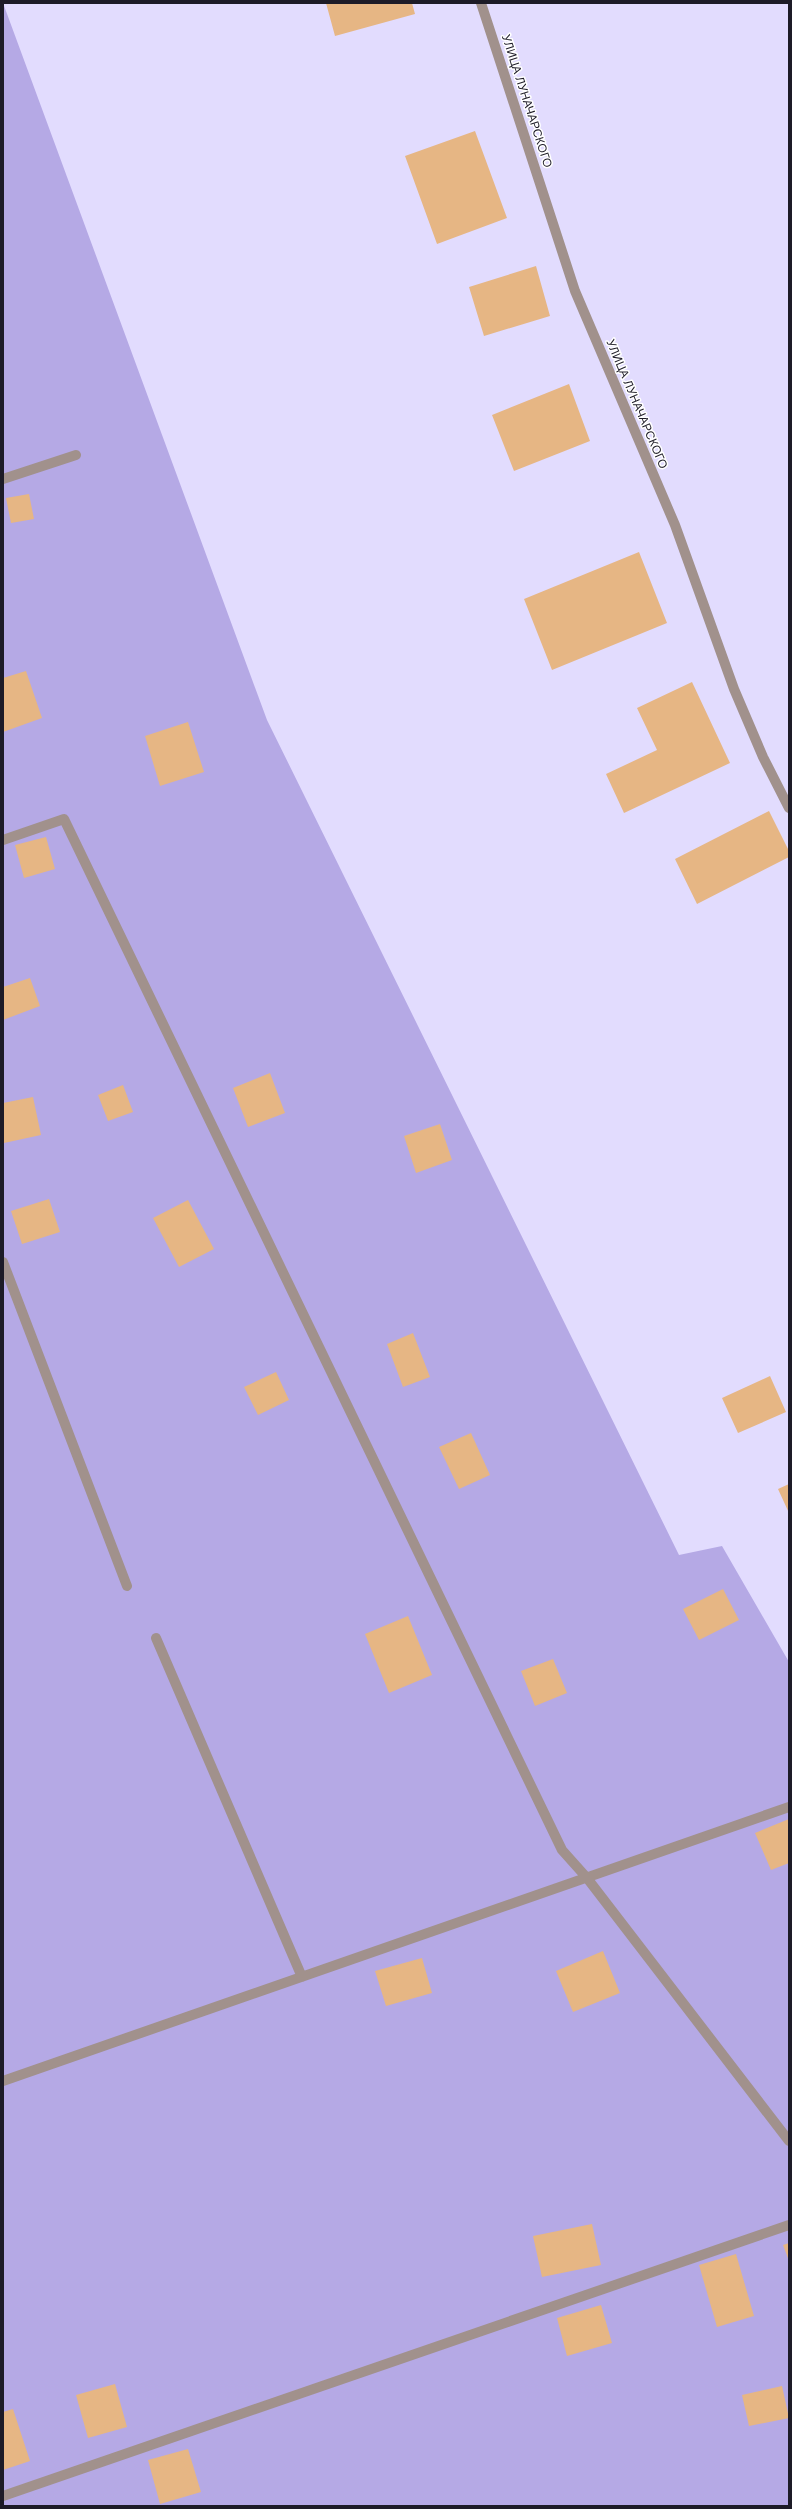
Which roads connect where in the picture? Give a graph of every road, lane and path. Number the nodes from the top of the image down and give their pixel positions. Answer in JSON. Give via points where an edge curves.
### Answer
{"nodes":[{"id":1,"x":482,"y":3,"type":"edge"},
{"id":2,"x":76,"y":455,"type":"dead end"},
{"id":3,"x":3,"y":480,"type":"edge"},
{"id":4,"x":789,"y":808,"type":"edge"},
{"id":5,"x":3,"y":840,"type":"edge"},
{"id":6,"x":3,"y":1262,"type":"edge"},
{"id":7,"x":127,"y":1586,"type":"dead end"},
{"id":8,"x":156,"y":1638,"type":"dead end"},
{"id":9,"x":789,"y":1807,"type":"edge"},
{"id":10,"x":587,"y":1878,"type":"junction"},
{"id":11,"x":302,"y":1977,"type":"junction"},
{"id":12,"x":3,"y":2081,"type":"edge"},
{"id":13,"x":789,"y":2141,"type":"edge"},
{"id":14,"x":789,"y":2225,"type":"edge"},
{"id":15,"x":3,"y":2496,"type":"edge"}],
"edges":[{"from":1,"to":4,"type":"street","name":"УЛИЦА ЛУНАЧАРСКОГО","via":[[575,291],[675,525],[734,689],[763,757]]},
{"from":2,"to":3,"type":"street"},
{"from":5,"to":10,"type":"street","via":[[64,819],[562,1850]]},
{"from":6,"to":7,"type":"street"},
{"from":8,"to":11,"type":"street"},
{"from":9,"to":10,"type":"street"},
{"from":10,"to":11,"type":"street"},
{"from":10,"to":13,"type":"street"},
{"from":11,"to":12,"type":"street"},
{"from":14,"to":15,"type":"street"}]}
